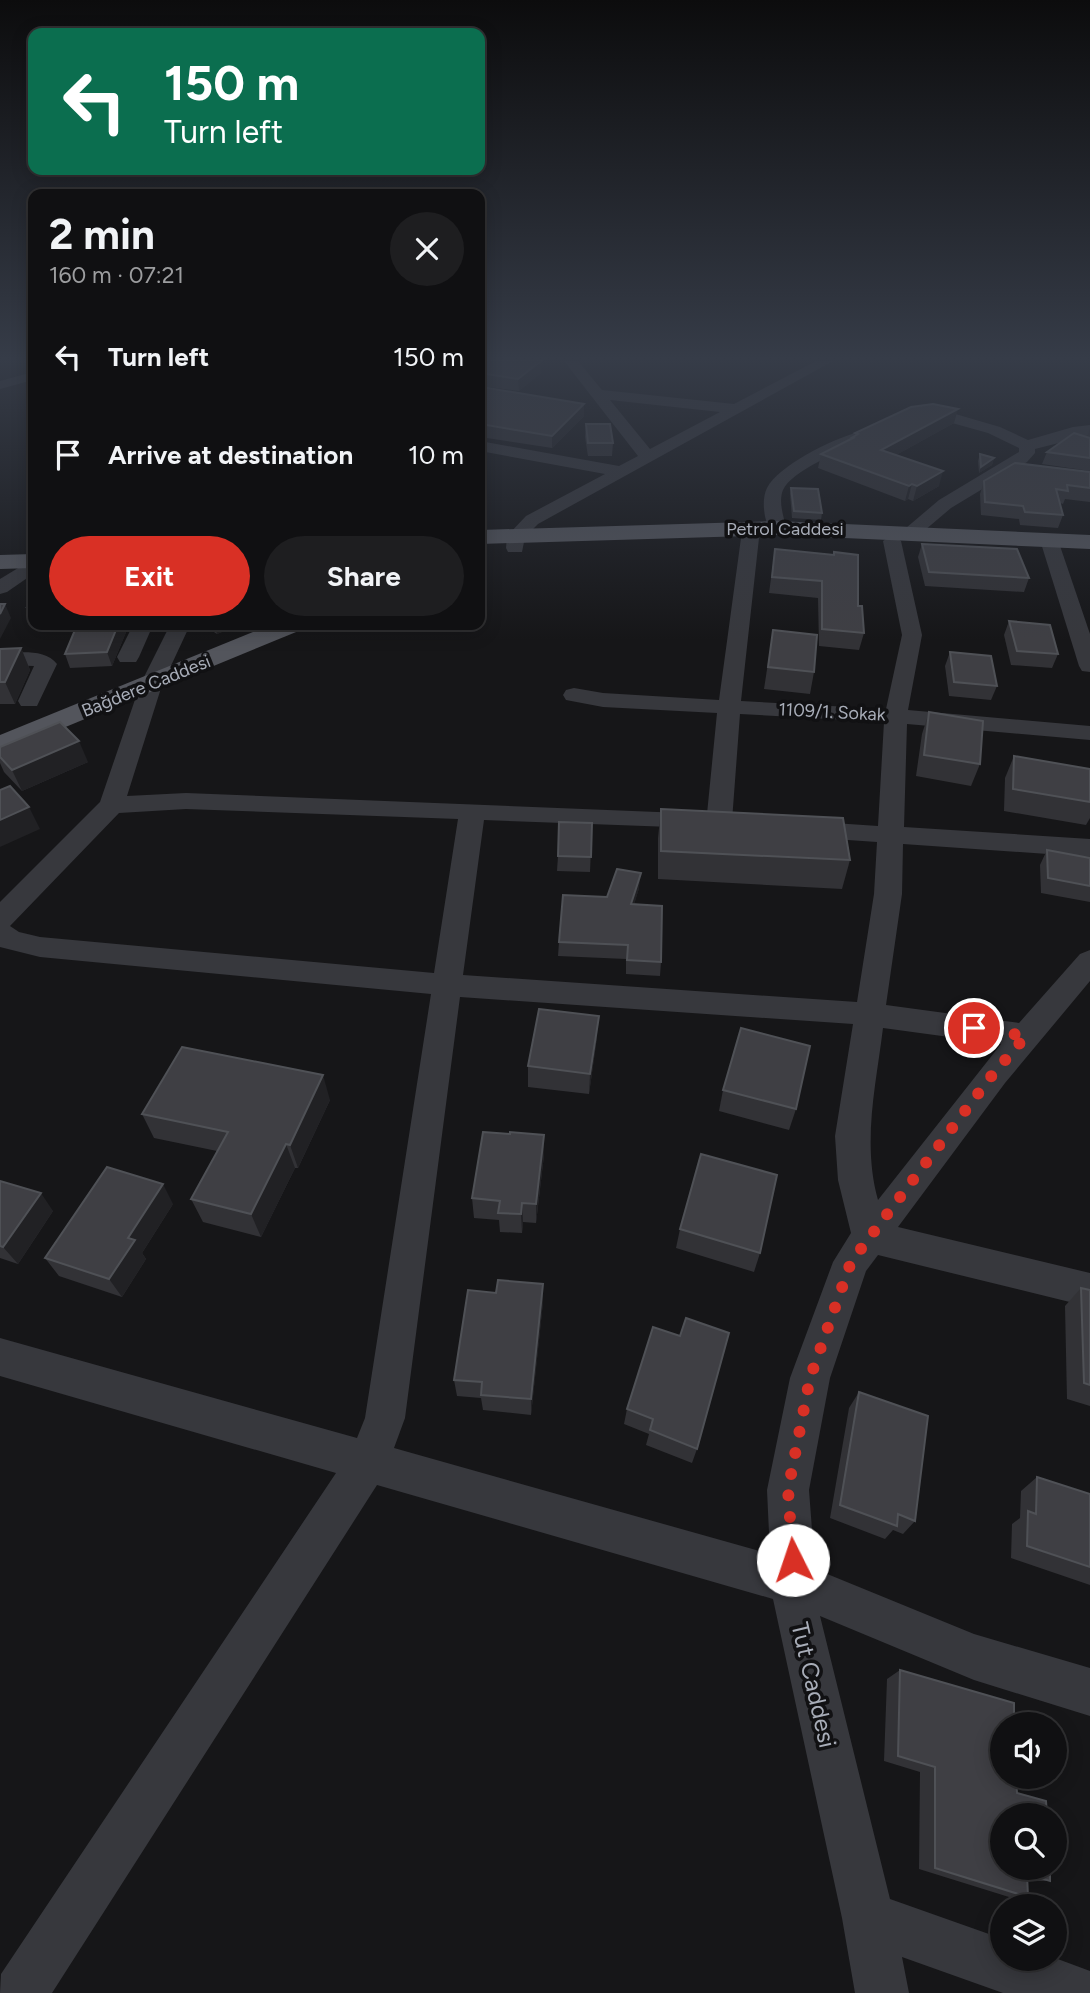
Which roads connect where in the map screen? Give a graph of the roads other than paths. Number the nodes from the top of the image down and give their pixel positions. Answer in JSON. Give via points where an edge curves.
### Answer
{"nodes":[{"id":1,"x":520,"y":454,"type":"edge"},
{"id":2,"x":651,"y":454,"type":"edge"},
{"id":3,"x":824,"y":454,"type":"edge"},
{"id":4,"x":1026,"y":454,"type":"edge"},
{"id":5,"x":647,"y":456,"type":"joint"},
{"id":6,"x":1006,"y":467,"type":"junction"},
{"id":7,"x":1028,"y":471,"type":"edge"},
{"id":8,"x":622,"y":472,"type":"junction"},
{"id":9,"x":777,"y":528,"type":"junction"},
{"id":10,"x":902,"y":537,"type":"junction"},
{"id":11,"x":485,"y":538,"type":"edge"},
{"id":12,"x":750,"y":538,"type":"junction"},
{"id":13,"x":515,"y":542,"type":"junction"},
{"id":14,"x":1090,"y":542,"type":"edge"},
{"id":15,"x":1051,"y":544,"type":"junction"},
{"id":16,"x":485,"y":548,"type":"edge"},
{"id":17,"x":1090,"y":550,"type":"edge"},
{"id":18,"x":0,"y":552,"type":"edge"},
{"id":19,"x":28,"y":552,"type":"edge"},
{"id":20,"x":28,"y":566,"type":"edge"},
{"id":21,"x":3,"y":579,"type":"edge"},
{"id":22,"x":28,"y":585,"type":"edge"},
{"id":23,"x":141,"y":630,"type":"edge"},
{"id":24,"x":178,"y":630,"type":"edge"},
{"id":25,"x":280,"y":630,"type":"edge"},
{"id":26,"x":128,"y":657,"type":"dead end"},
{"id":27,"x":0,"y":659,"type":"edge"},
{"id":28,"x":1090,"y":666,"type":"edge"},
{"id":29,"x":151,"y":685,"type":"junction"},
{"id":30,"x":574,"y":695,"type":"dead end"},
{"id":31,"x":29,"y":701,"type":"dead end"},
{"id":32,"x":729,"y":707,"type":"junction"},
{"id":33,"x":896,"y":716,"type":"junction"},
{"id":34,"x":1090,"y":733,"type":"edge"},
{"id":35,"x":0,"y":745,"type":"edge"},
{"id":36,"x":112,"y":805,"type":"junction"},
{"id":37,"x":472,"y":812,"type":"junction"},
{"id":38,"x":719,"y":821,"type":"junction"},
{"id":39,"x":746,"y":823,"type":"edge"},
{"id":40,"x":785,"y":827,"type":"edge"},
{"id":41,"x":889,"y":837,"type":"junction"},
{"id":42,"x":1090,"y":848,"type":"edge"},
{"id":43,"x":0,"y":919,"type":"edge"},
{"id":44,"x":0,"y":933,"type":"edge"},
{"id":45,"x":1090,"y":961,"type":"edge"},
{"id":46,"x":447,"y":985,"type":"junction"},
{"id":47,"x":869,"y":1014,"type":"junction"},
{"id":48,"x":1026,"y":1036,"type":"junction"},
{"id":49,"x":870,"y":1237,"type":"junction"},
{"id":50,"x":1090,"y":1290,"type":"edge"},
{"id":51,"x":0,"y":1357,"type":"edge"},
{"id":52,"x":369,"y":1461,"type":"junction"},
{"id":53,"x":795,"y":1583,"type":"junction"},
{"id":54,"x":1090,"y":1692,"type":"edge"},
{"id":55,"x":868,"y":1918,"type":"junction"},
{"id":56,"x":20,"y":1993,"type":"edge"},
{"id":57,"x":882,"y":1993,"type":"edge"},
{"id":58,"x":1078,"y":1993,"type":"edge"}],
"edges":[{"from":1,"to":8,"type":"street"},
{"from":2,"to":5,"type":"street"},
{"from":3,"to":9,"type":"street","via":[[782,480],[773,499]]},
{"from":4,"to":6,"type":"street"},
{"from":5,"to":8,"type":"street"},
{"from":6,"to":7,"type":"street"},
{"from":6,"to":10,"type":"street"},
{"from":8,"to":13,"type":"street","via":[[532,520]]},
{"from":9,"to":10,"type":"main road","name":"Petrol Caddesi"},
{"from":9,"to":13,"type":"main road","name":"Petrol Caddesi"},
{"from":10,"to":12,"type":"main road"},
{"from":10,"to":15,"type":"main road"},
{"from":10,"to":33,"type":"street","via":[[912,635]]},
{"from":11,"to":13,"type":"main road","name":"Petrol Caddesi"},
{"from":12,"to":13,"type":"main road"},
{"from":12,"to":32,"type":"street"},
{"from":13,"to":16,"type":"main road"},
{"from":14,"to":15,"type":"main road"},
{"from":15,"to":17,"type":"main road"},
{"from":15,"to":28,"type":"street"},
{"from":18,"to":19,"type":"main road"},
{"from":20,"to":21,"type":"main road"},
{"from":21,"to":22,"type":"street"},
{"from":23,"to":26,"type":"street"},
{"from":24,"to":29,"type":"street"},
{"from":25,"to":29,"type":"main road","name":"Bağdere Caddesi"},
{"from":27,"to":31,"type":"street","via":[[46,664]]},
{"from":29,"to":35,"type":"main road","name":"Bağdere Caddesi"},
{"from":29,"to":36,"type":"street"},
{"from":30,"to":32,"type":"street","name":"1109/1. Sokak"},
{"from":32,"to":33,"type":"street","name":"1109/1. Sokak"},
{"from":32,"to":38,"type":"street"},
{"from":33,"to":34,"type":"street","name":"1109/1. Sokak"},
{"from":33,"to":41,"type":"street"},
{"from":36,"to":37,"type":"street","via":[[186,801]]},
{"from":36,"to":43,"type":"street"},
{"from":37,"to":38,"type":"street"},
{"from":37,"to":46,"type":"street"},
{"from":38,"to":39,"type":"street"},
{"from":40,"to":41,"type":"street"},
{"from":41,"to":42,"type":"street"},
{"from":41,"to":47,"type":"street","via":[[888,894]]},
{"from":44,"to":46,"type":"street","via":[[40,947]]},
{"from":45,"to":48,"type":"street","name":"Tut Caddesi"},
{"from":46,"to":47,"type":"street"},
{"from":46,"to":52,"type":"street","via":[[385,1418]]},
{"from":47,"to":48,"type":"street"},
{"from":47,"to":49,"type":"street","via":[[852,1136],[855,1180]]},
{"from":48,"to":49,"type":"street","name":"Tut Caddesi"},
{"from":49,"to":50,"type":"street"},
{"from":49,"to":53,"type":"street","name":"Tut Caddesi","via":[[851,1262],[810,1378],[788,1490]]},
{"from":51,"to":52,"type":"street"},
{"from":52,"to":53,"type":"street"},
{"from":52,"to":56,"type":"street"},
{"from":53,"to":54,"type":"street","via":[[974,1657]]},
{"from":53,"to":55,"type":"street","name":"Tut Caddesi","via":[[796,1611]]},
{"from":55,"to":57,"type":"street","name":"Tut Caddesi"},
{"from":55,"to":58,"type":"street"}]}
